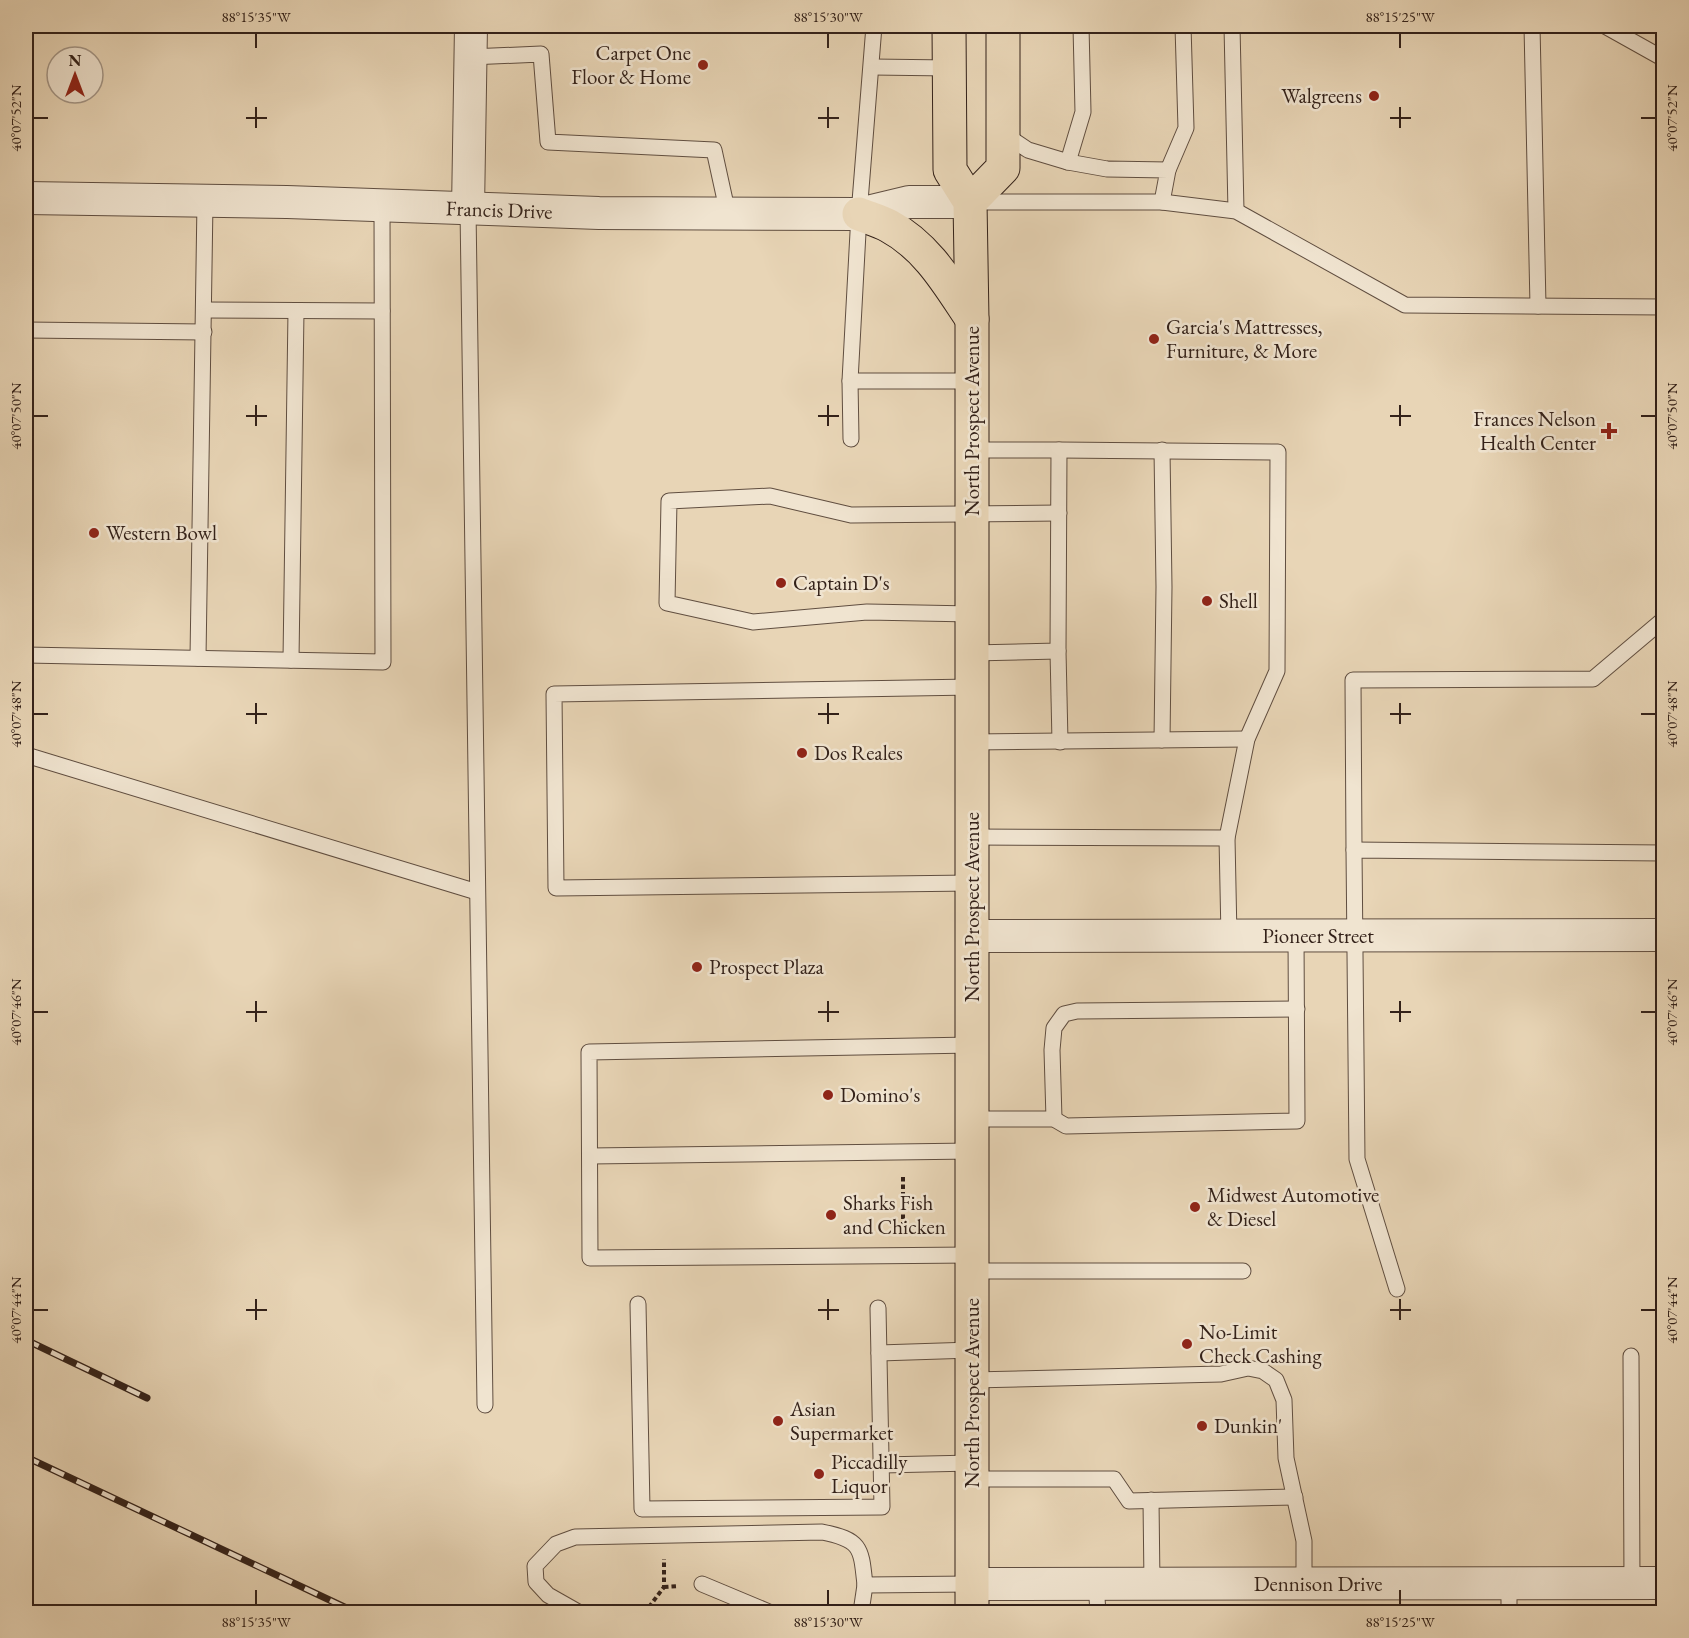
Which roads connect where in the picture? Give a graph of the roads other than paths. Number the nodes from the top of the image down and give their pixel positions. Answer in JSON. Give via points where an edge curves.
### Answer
{"nodes":[{"id":1,"x":471,"y":26,"type":"edge"},
{"id":2,"x":874,"y":26,"type":"edge"},
{"id":3,"x":949,"y":26,"type":"edge"},
{"id":4,"x":1003,"y":26,"type":"edge"},
{"id":5,"x":1081,"y":26,"type":"edge"},
{"id":6,"x":1183,"y":26,"type":"edge"},
{"id":7,"x":1232,"y":26,"type":"edge"},
{"id":8,"x":1532,"y":26,"type":"edge"},
{"id":9,"x":1605,"y":26,"type":"edge"},
{"id":10,"x":470,"y":57,"type":"junction"},
{"id":11,"x":1664,"y":59,"type":"edge"},
{"id":12,"x":872,"y":67,"type":"junction"},
{"id":13,"x":950,"y":68,"type":"junction"},
{"id":14,"x":1002,"y":133,"type":"junction"},
{"id":15,"x":1068,"y":162,"type":"junction"},
{"id":16,"x":1168,"y":170,"type":"junction"},
{"id":17,"x":26,"y":198,"type":"edge"},
{"id":18,"x":206,"y":202,"type":"junction"},
{"id":19,"x":970,"y":202,"type":"junction"},
{"id":20,"x":1162,"y":202,"type":"junction"},
{"id":21,"x":382,"y":206,"type":"junction"},
{"id":22,"x":468,"y":209,"type":"junction"},
{"id":23,"x":1236,"y":211,"type":"junction"},
{"id":24,"x":728,"y":214,"type":"junction"},
{"id":25,"x":859,"y":214,"type":"junction"},
{"id":26,"x":1538,"y":306,"type":"junction"},
{"id":27,"x":1664,"y":307,"type":"edge"},
{"id":28,"x":204,"y":310,"type":"junction"},
{"id":29,"x":296,"y":311,"type":"junction"},
{"id":30,"x":382,"y":311,"type":"junction"},
{"id":31,"x":972,"y":319,"type":"junction"},
{"id":32,"x":26,"y":330,"type":"edge"},
{"id":33,"x":204,"y":332,"type":"junction"},
{"id":34,"x":850,"y":381,"type":"junction"},
{"id":35,"x":972,"y":381,"type":"junction"},
{"id":36,"x":851,"y":439,"type":"dead end"},
{"id":37,"x":972,"y":450,"type":"junction"},
{"id":38,"x":1059,"y":450,"type":"junction"},
{"id":39,"x":1162,"y":450,"type":"junction"},
{"id":40,"x":972,"y":513,"type":"junction"},
{"id":41,"x":1059,"y":513,"type":"junction"},
{"id":42,"x":972,"y":614,"type":"junction"},
{"id":43,"x":1664,"y":619,"type":"edge"},
{"id":44,"x":1058,"y":651,"type":"junction"},
{"id":45,"x":972,"y":652,"type":"junction"},
{"id":46,"x":26,"y":655,"type":"edge"},
{"id":47,"x":198,"y":658,"type":"junction"},
{"id":48,"x":291,"y":660,"type":"junction"},
{"id":49,"x":972,"y":687,"type":"junction"},
{"id":50,"x":1162,"y":740,"type":"junction"},
{"id":51,"x":1247,"y":740,"type":"junction"},
{"id":52,"x":972,"y":742,"type":"junction"},
{"id":53,"x":1060,"y":742,"type":"junction"},
{"id":54,"x":26,"y":755,"type":"edge"},
{"id":55,"x":972,"y":837,"type":"junction"},
{"id":56,"x":1227,"y":838,"type":"junction"},
{"id":57,"x":1354,"y":850,"type":"junction"},
{"id":58,"x":1664,"y":853,"type":"edge"},
{"id":59,"x":972,"y":883,"type":"junction"},
{"id":60,"x":477,"y":892,"type":"junction"},
{"id":61,"x":1664,"y":935,"type":"edge"},
{"id":62,"x":972,"y":936,"type":"junction"},
{"id":63,"x":1296,"y":936,"type":"junction"},
{"id":64,"x":1356,"y":936,"type":"junction"},
{"id":65,"x":1229,"y":937,"type":"junction"},
{"id":66,"x":1297,"y":1009,"type":"junction"},
{"id":67,"x":972,"y":1045,"type":"junction"},
{"id":68,"x":1054,"y":1119,"type":"junction"},
{"id":69,"x":972,"y":1135,"type":"junction"},
{"id":70,"x":590,"y":1156,"type":"junction"},
{"id":71,"x":972,"y":1263,"type":"junction"},
{"id":72,"x":1244,"y":1271,"type":"dead end"},
{"id":73,"x":1397,"y":1289,"type":"dead end"},
{"id":74,"x":638,"y":1304,"type":"dead end"},
{"id":75,"x":878,"y":1308,"type":"dead end"},
{"id":76,"x":879,"y":1353,"type":"junction"},
{"id":77,"x":1631,"y":1356,"type":"dead end"},
{"id":78,"x":972,"y":1365,"type":"junction"},
{"id":79,"x":485,"y":1405,"type":"dead end"},
{"id":80,"x":882,"y":1465,"type":"junction"},
{"id":81,"x":972,"y":1471,"type":"junction"},
{"id":82,"x":1295,"y":1497,"type":"junction"},
{"id":83,"x":1151,"y":1500,"type":"junction"},
{"id":84,"x":1632,"y":1583,"type":"junction"},
{"id":85,"x":1664,"y":1583,"type":"edge"},
{"id":86,"x":702,"y":1584,"type":"dead end"},
{"id":87,"x":1152,"y":1584,"type":"junction"},
{"id":88,"x":1304,"y":1584,"type":"junction"},
{"id":89,"x":866,"y":1585,"type":"junction"},
{"id":90,"x":972,"y":1598,"type":"edge"},
{"id":91,"x":1097,"y":1598,"type":"edge"},
{"id":92,"x":1509,"y":1598,"type":"edge"},
{"id":93,"x":578,"y":1612,"type":"edge"},
{"id":94,"x":769,"y":1612,"type":"edge"},
{"id":95,"x":861,"y":1612,"type":"edge"}],
"edges":[{"from":1,"to":10,"type":"street"},
{"from":2,"to":12,"type":"lane"},
{"from":3,"to":13,"type":"main road"},
{"from":4,"to":14,"type":"main road"},
{"from":5,"to":15,"type":"lane","via":[[1083,112]]},
{"from":6,"to":16,"type":"lane","via":[[1186,128]]},
{"from":7,"to":23,"type":"lane"},
{"from":8,"to":26,"type":"lane"},
{"from":9,"to":11,"type":"lane"},
{"from":10,"to":22,"type":"street"},
{"from":10,"to":24,"type":"lane","via":[[541,54],[548,142],[714,150]]},
{"from":12,"to":13,"type":"lane"},
{"from":12,"to":25,"type":"lane"},
{"from":13,"to":19,"type":"main road","via":[[950,170]]},
{"from":14,"to":15,"type":"lane","via":[[1028,150]]},
{"from":14,"to":19,"type":"main road","via":[[1003,168]]},
{"from":15,"to":16,"type":"lane","via":[[1107,169]]},
{"from":16,"to":20,"type":"lane"},
{"from":17,"to":18,"type":"street","name":"Francis Drive"},
{"from":18,"to":21,"type":"street","name":"Francis Drive"},
{"from":18,"to":28,"type":"lane"},
{"from":19,"to":20,"type":"lane"},
{"from":19,"to":25,"type":"street","name":"Francis Drive","via":[[909,202]]},
{"from":19,"to":31,"type":"main road","name":"North Prospect Avenue"},
{"from":20,"to":23,"type":"lane"},
{"from":21,"to":22,"type":"street","name":"Francis Drive"},
{"from":21,"to":30,"type":"lane"},
{"from":22,"to":24,"type":"street","name":"Francis Drive"},
{"from":22,"to":60,"type":"lane"},
{"from":23,"to":26,"type":"lane","via":[[1405,305]]},
{"from":24,"to":25,"type":"street","name":"Francis Drive"},
{"from":25,"to":31,"type":"main road","via":[[908,238],[938,268]]},
{"from":25,"to":34,"type":"lane"},
{"from":26,"to":27,"type":"lane"},
{"from":28,"to":29,"type":"lane"},
{"from":28,"to":33,"type":"lane"},
{"from":29,"to":30,"type":"lane"},
{"from":29,"to":48,"type":"lane"},
{"from":30,"to":48,"type":"lane","via":[[383,662]]},
{"from":31,"to":35,"type":"main road","name":"North Prospect Avenue"},
{"from":32,"to":33,"type":"lane"},
{"from":33,"to":47,"type":"lane"},
{"from":34,"to":35,"type":"lane"},
{"from":34,"to":36,"type":"lane"},
{"from":35,"to":37,"type":"main road","name":"North Prospect Avenue"},
{"from":37,"to":38,"type":"lane"},
{"from":37,"to":40,"type":"main road","name":"North Prospect Avenue"},
{"from":38,"to":39,"type":"lane"},
{"from":38,"to":41,"type":"lane"},
{"from":39,"to":50,"type":"lane"},
{"from":39,"to":51,"type":"lane","via":[[1278,452],[1277,671]]},
{"from":40,"to":41,"type":"lane"},
{"from":40,"to":42,"type":"main road","name":"North Prospect Avenue"},
{"from":40,"to":42,"type":"lane","via":[[852,515],[770,496],[669,501],[667,603],[753,622],[867,612]]},
{"from":41,"to":44,"type":"lane"},
{"from":42,"to":45,"type":"main road","name":"North Prospect Avenue"},
{"from":43,"to":57,"type":"lane","via":[[1593,679],[1353,680]]},
{"from":44,"to":45,"type":"lane"},
{"from":44,"to":53,"type":"lane"},
{"from":45,"to":49,"type":"main road","name":"North Prospect Avenue"},
{"from":46,"to":47,"type":"lane"},
{"from":47,"to":48,"type":"lane"},
{"from":49,"to":52,"type":"main road","name":"North Prospect Avenue"},
{"from":49,"to":59,"type":"lane","via":[[554,694],[554,706],[556,888]]},
{"from":50,"to":51,"type":"lane"},
{"from":50,"to":53,"type":"lane"},
{"from":51,"to":56,"type":"lane"},
{"from":52,"to":53,"type":"lane"},
{"from":52,"to":55,"type":"main road","name":"North Prospect Avenue"},
{"from":54,"to":60,"type":"lane"},
{"from":55,"to":56,"type":"lane"},
{"from":55,"to":59,"type":"main road","name":"North Prospect Avenue"},
{"from":56,"to":65,"type":"lane"},
{"from":57,"to":58,"type":"lane"},
{"from":57,"to":64,"type":"lane"},
{"from":59,"to":62,"type":"main road","name":"North Prospect Avenue"},
{"from":60,"to":79,"type":"lane"},
{"from":61,"to":64,"type":"street","name":"Pioneer Street"},
{"from":62,"to":65,"type":"street","name":"Pioneer Street"},
{"from":62,"to":67,"type":"main road","name":"North Prospect Avenue"},
{"from":63,"to":64,"type":"street","name":"Pioneer Street"},
{"from":63,"to":65,"type":"street","name":"Pioneer Street"},
{"from":63,"to":66,"type":"lane"},
{"from":64,"to":73,"type":"lane","via":[[1357,1159]]},
{"from":66,"to":68,"type":"lane","via":[[1064,1014],[1054,1028]]},
{"from":66,"to":68,"type":"lane","via":[[1297,1121],[1066,1126]]},
{"from":67,"to":69,"type":"main road","name":"North Prospect Avenue"},
{"from":67,"to":70,"type":"lane","via":[[589,1052]]},
{"from":68,"to":69,"type":"lane"},
{"from":69,"to":70,"type":"lane"},
{"from":69,"to":71,"type":"main road","name":"North Prospect Avenue"},
{"from":70,"to":71,"type":"lane","via":[[590,1258]]},
{"from":71,"to":72,"type":"lane"},
{"from":71,"to":78,"type":"main road","name":"North Prospect Avenue"},
{"from":74,"to":80,"type":"lane","via":[[642,1509],[882,1507]]},
{"from":75,"to":76,"type":"lane"},
{"from":76,"to":78,"type":"lane"},
{"from":76,"to":80,"type":"lane"},
{"from":77,"to":84,"type":"lane"},
{"from":78,"to":81,"type":"main road","name":"North Prospect Avenue"},
{"from":78,"to":82,"type":"lane","via":[[1221,1374],[1248,1368],[1263,1371],[1276,1380],[1284,1400],[1286,1458]]},
{"from":80,"to":81,"type":"lane"},
{"from":81,"to":83,"type":"lane","via":[[1114,1479],[1129,1501]]},
{"from":81,"to":90,"type":"main road","name":"North Prospect Avenue"},
{"from":82,"to":83,"type":"lane"},
{"from":82,"to":88,"type":"lane","via":[[1304,1541]]},
{"from":83,"to":87,"type":"lane"},
{"from":84,"to":85,"type":"street","name":"Dennison Drive"},
{"from":84,"to":92,"type":"street","name":"Dennison Drive"},
{"from":86,"to":94,"type":"lane"},
{"from":87,"to":88,"type":"street","name":"Dennison Drive"},
{"from":87,"to":91,"type":"street","name":"Dennison Drive"},
{"from":88,"to":92,"type":"street","name":"Dennison Drive"},
{"from":89,"to":90,"type":"lane"},
{"from":89,"to":93,"type":"lane","via":[[862,1556],[855,1544],[842,1536],[822,1532],[575,1537],[556,1544],[535,1566],[536,1582],[567,1608]]},
{"from":89,"to":95,"type":"lane"},
{"from":90,"to":91,"type":"street","name":"Dennison Drive"}]}
